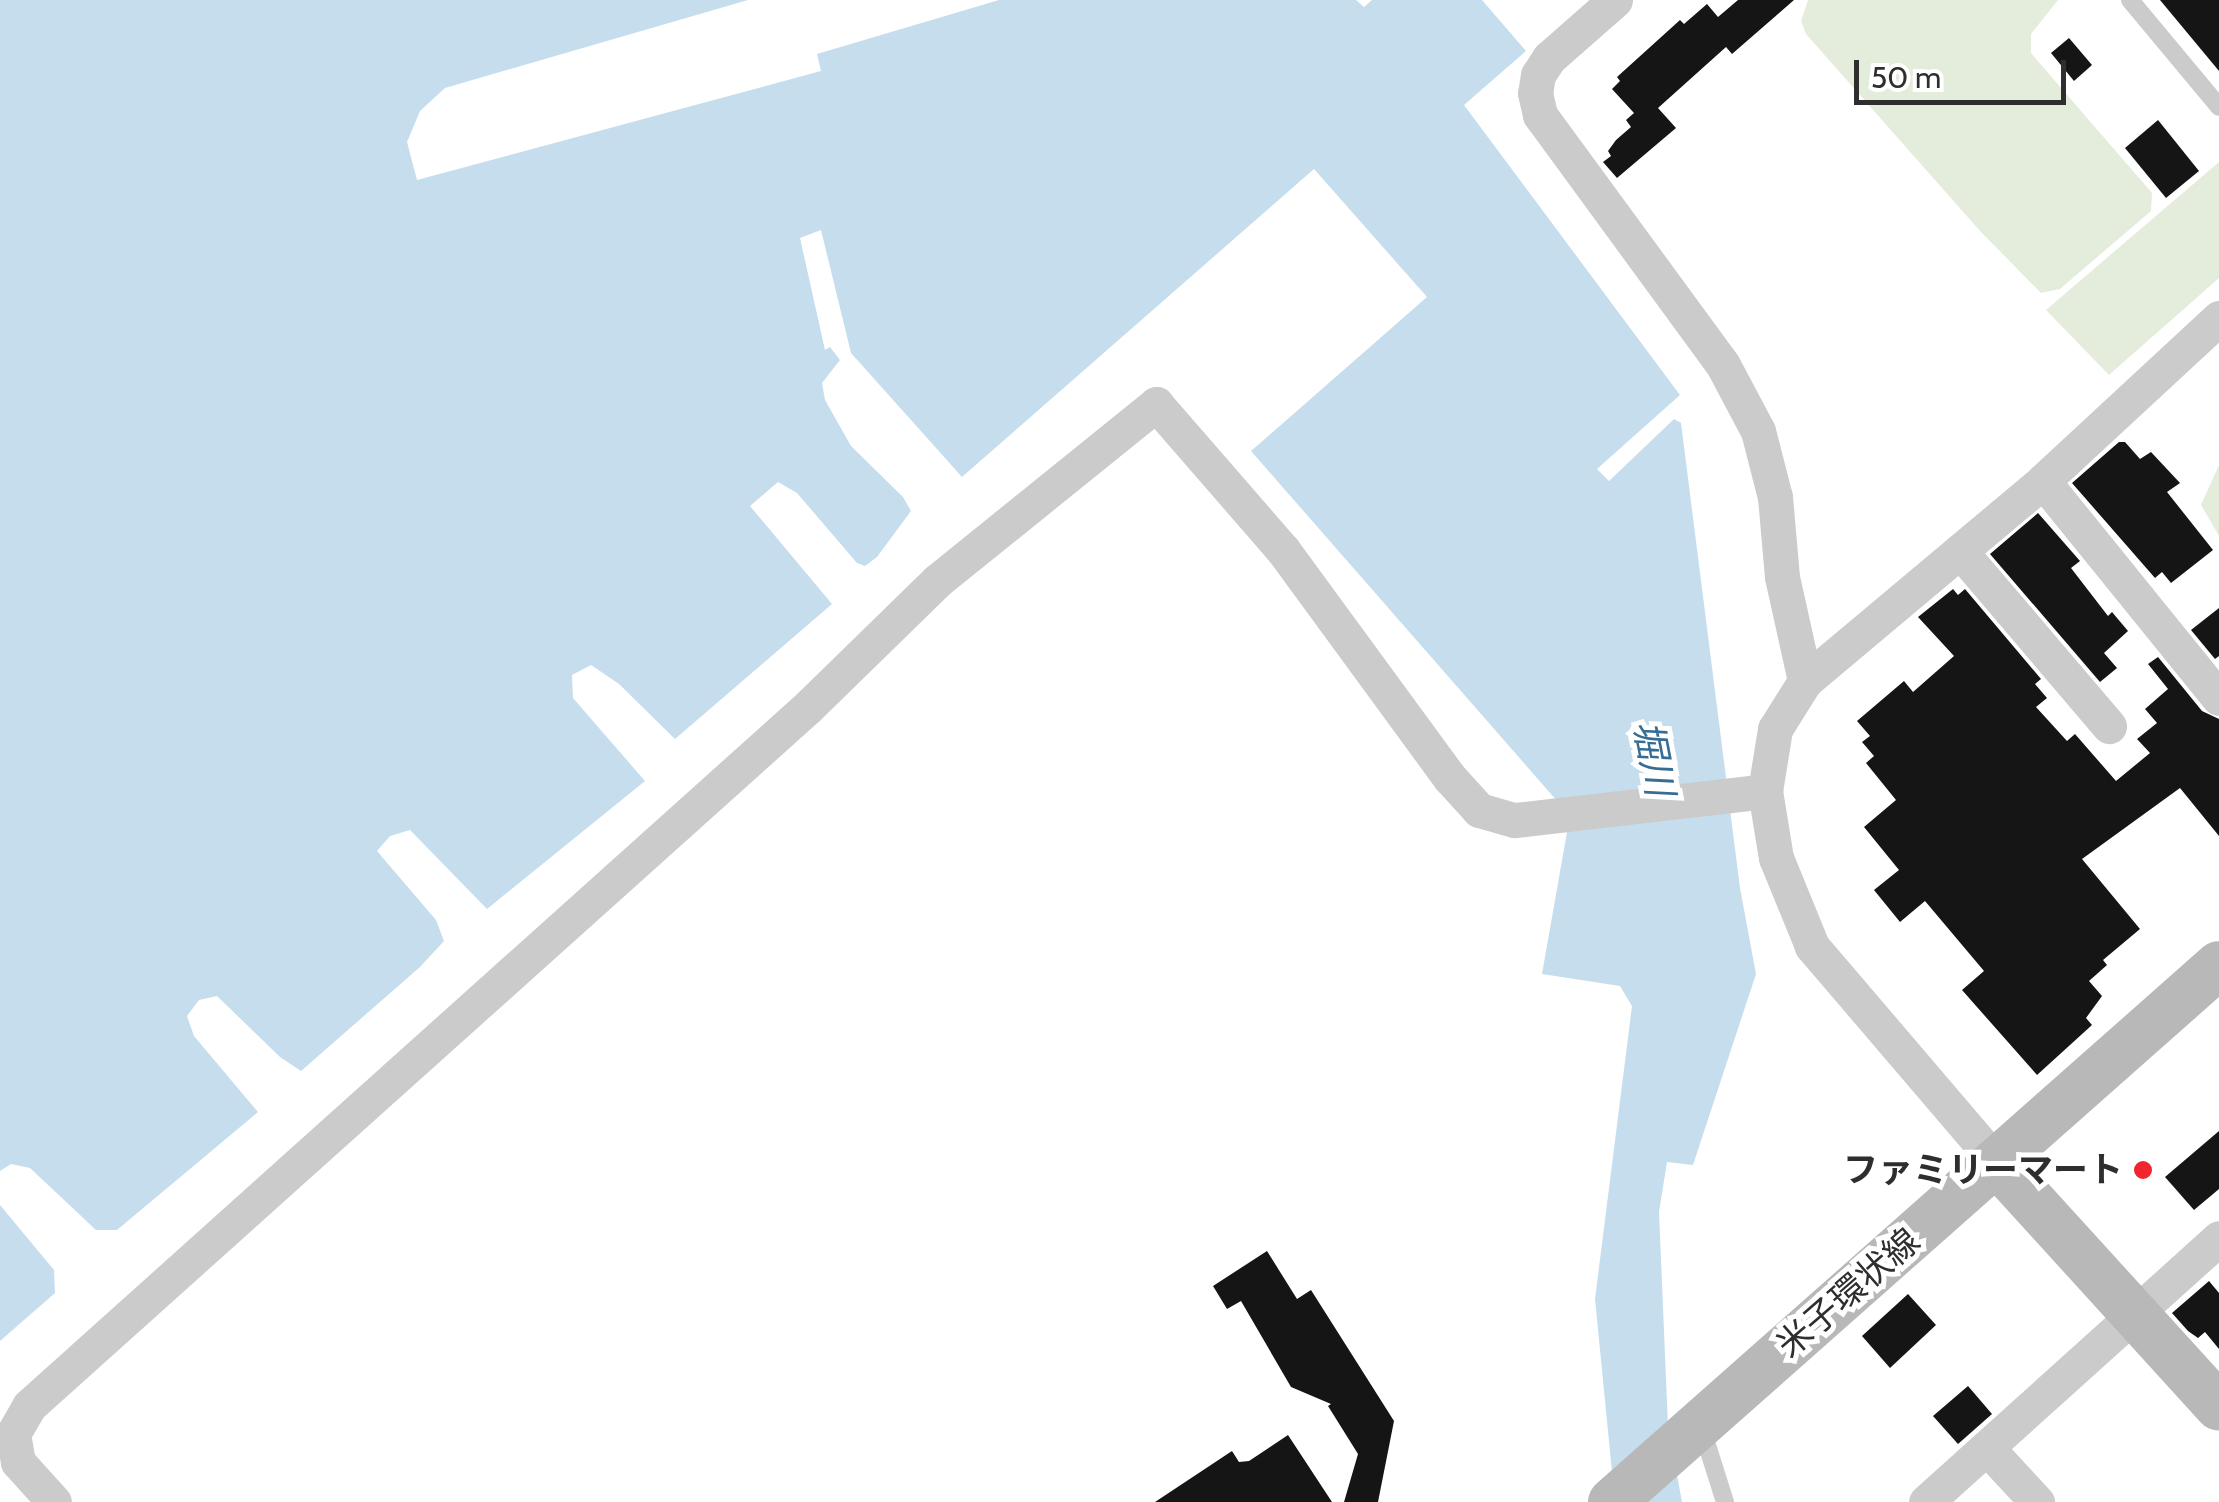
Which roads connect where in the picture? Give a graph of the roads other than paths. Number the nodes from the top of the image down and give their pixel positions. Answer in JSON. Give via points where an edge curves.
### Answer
{"nodes":[{"id":1,"x":1615,"y":0,"type":"edge"},
{"id":2,"x":2130,"y":0,"type":"edge"},
{"id":3,"x":2219,"y":107,"type":"edge"},
{"id":4,"x":2219,"y":318,"type":"edge"},
{"id":5,"x":2043,"y":481,"type":"junction"},
{"id":6,"x":1960,"y":551,"type":"junction"},
{"id":7,"x":1805,"y":680,"type":"junction"},
{"id":8,"x":2219,"y":698,"type":"edge"},
{"id":9,"x":2109,"y":726,"type":"dead end"},
{"id":10,"x":1751,"y":792,"type":"junction"},
{"id":11,"x":2219,"y":964,"type":"edge"},
{"id":12,"x":1998,"y":1164,"type":"junction"},
{"id":13,"x":2219,"y":1238,"type":"edge"},
{"id":14,"x":2134,"y":1314,"type":"junction"},
{"id":15,"x":2219,"y":1407,"type":"edge"},
{"id":16,"x":1684,"y":1435,"type":"junction"},
{"id":17,"x":1987,"y":1448,"type":"junction"},
{"id":18,"x":54,"y":1502,"type":"edge"},
{"id":19,"x":1612,"y":1502,"type":"edge"},
{"id":20,"x":1724,"y":1502,"type":"edge"},
{"id":21,"x":1926,"y":1502,"type":"edge"},
{"id":22,"x":2037,"y":1502,"type":"edge"}],
"edges":[{"from":1,"to":7,"type":"street","via":[[1538,75],[1540,116],[1724,365],[1758,431]]},
{"from":2,"to":3,"type":"lane"},
{"from":4,"to":5,"type":"street"},
{"from":5,"to":6,"type":"street"},
{"from":5,"to":8,"type":"street"},
{"from":6,"to":7,"type":"street"},
{"from":6,"to":9,"type":"street"},
{"from":7,"to":10,"type":"street","via":[[1775,729]]},
{"from":10,"to":12,"type":"street","via":[[1812,946]]},
{"from":10,"to":18,"type":"street","via":[[1515,820],[1479,810],[1283,550],[1156,404],[937,581],[794,720],[29,1406],[13,1434],[18,1462]]},
{"from":11,"to":12,"type":"main road","name":"米子環状線"},
{"from":12,"to":14,"type":"main road"},
{"from":12,"to":16,"type":"main road","name":"米子環状線"},
{"from":13,"to":14,"type":"street"},
{"from":14,"to":15,"type":"main road"},
{"from":14,"to":17,"type":"street"},
{"from":16,"to":19,"type":"main road","name":"米子環状線"},
{"from":16,"to":20,"type":"lane","via":[[1715,1461]]},
{"from":17,"to":21,"type":"street"},
{"from":17,"to":22,"type":"street"}]}
